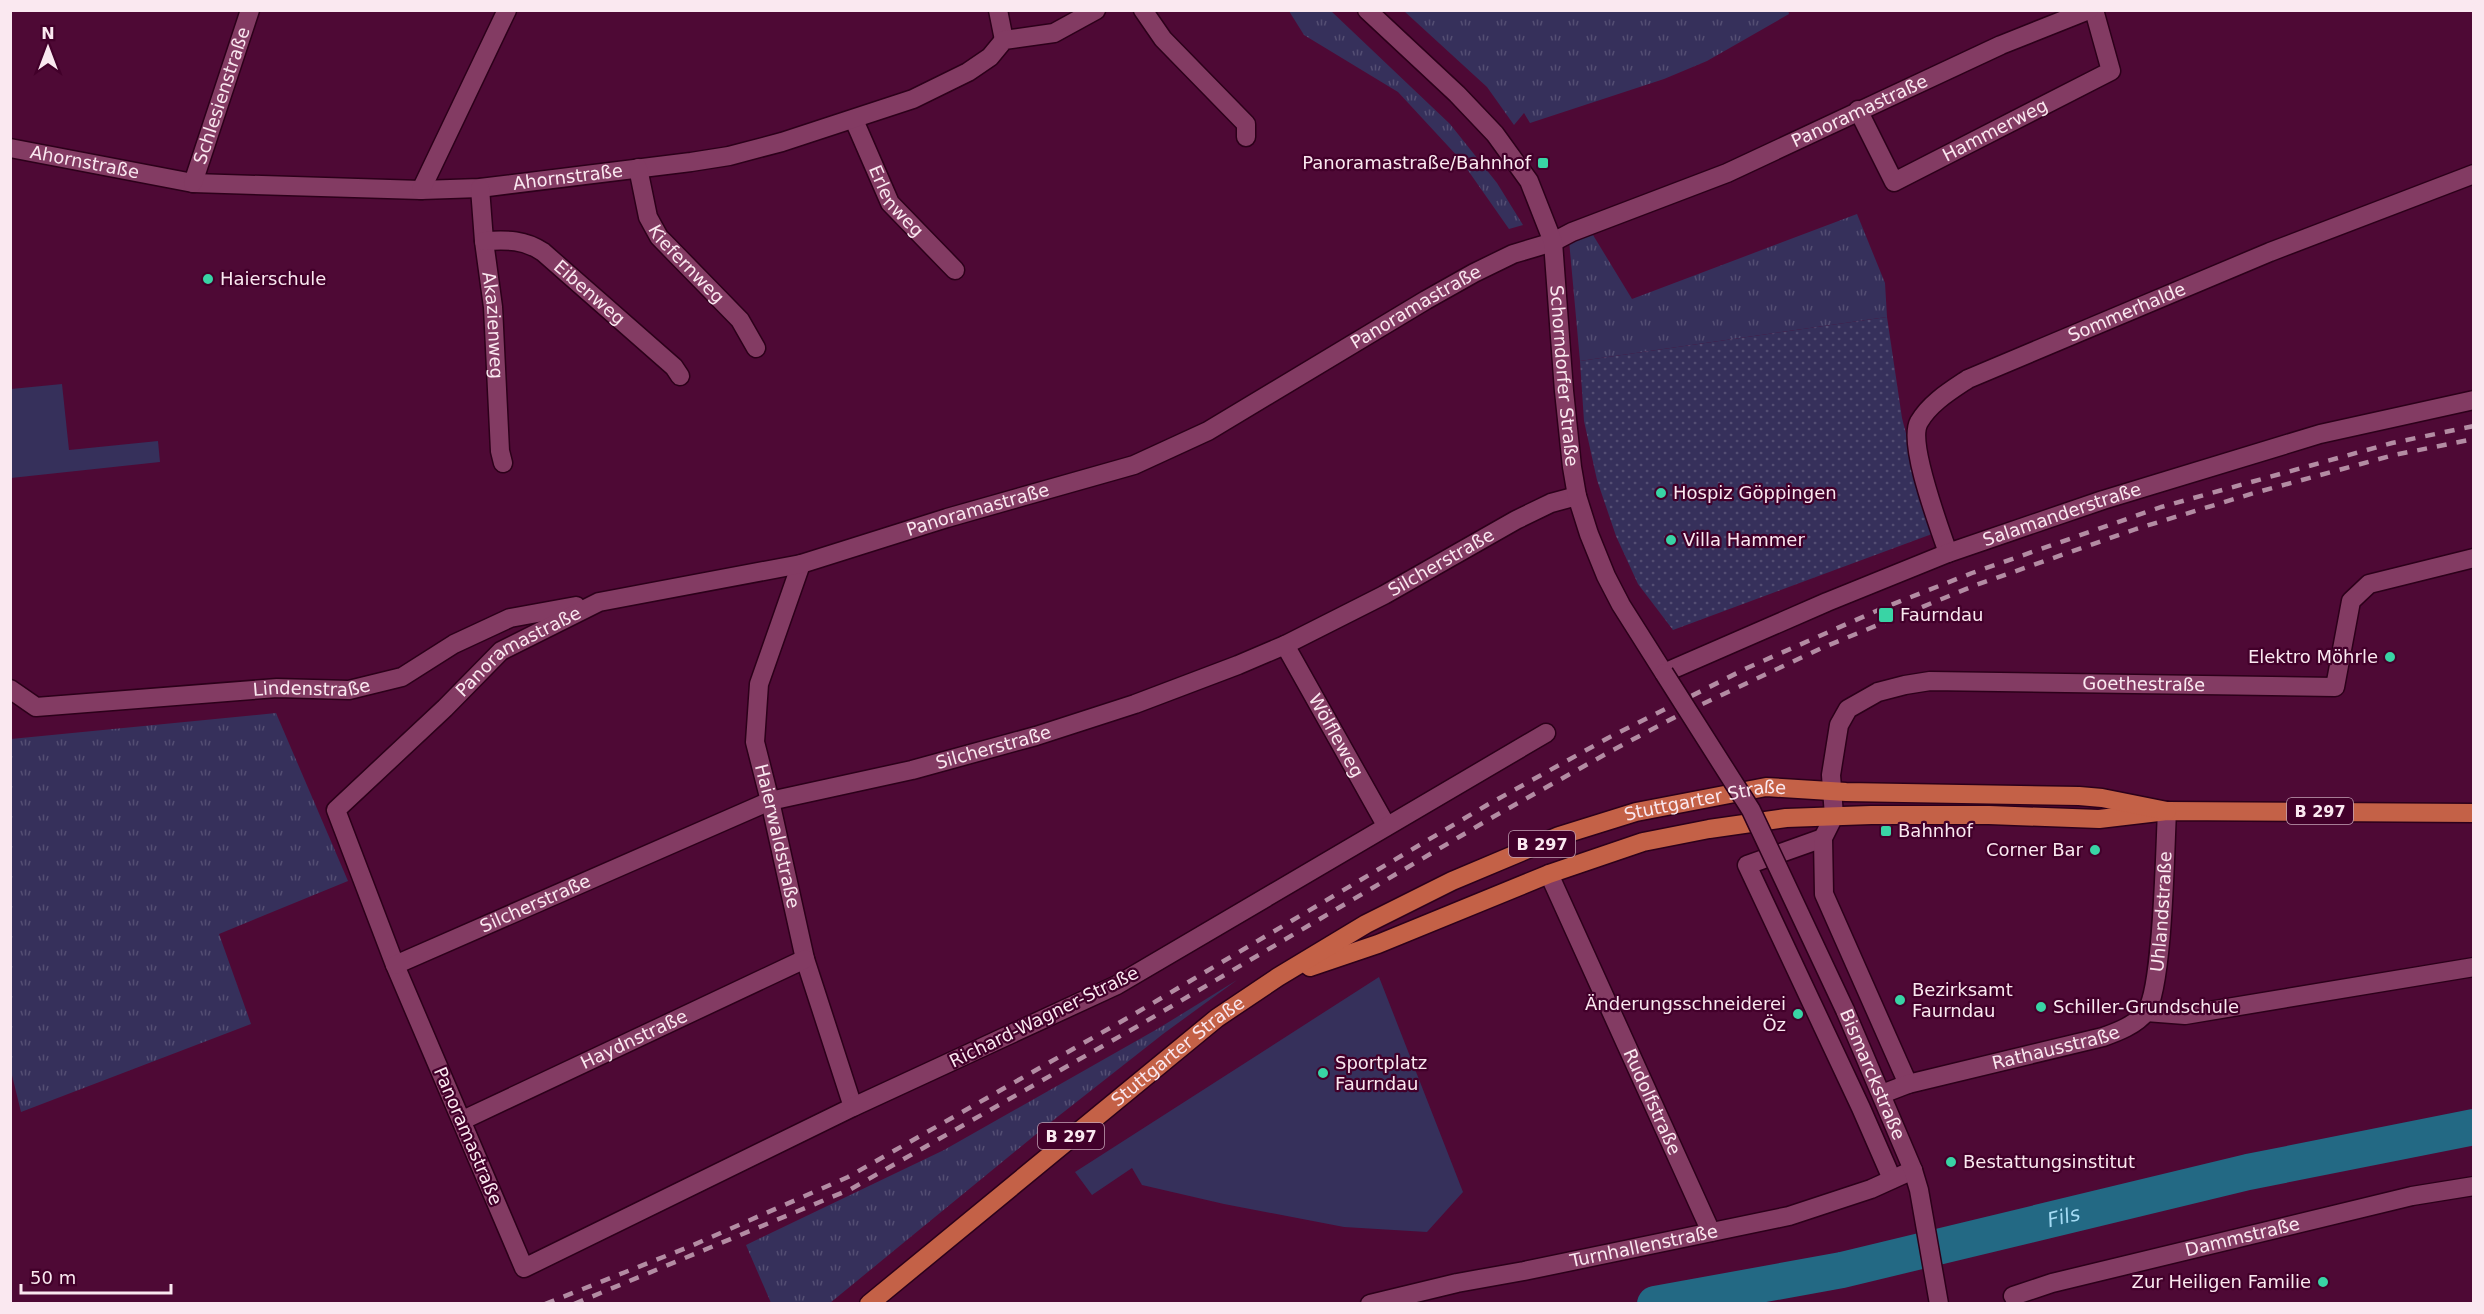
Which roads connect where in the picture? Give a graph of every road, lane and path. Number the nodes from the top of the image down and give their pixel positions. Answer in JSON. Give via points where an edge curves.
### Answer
{"nodes":[{"id":1,"x":250,"y":10,"type":"edge"},
{"id":2,"x":507,"y":10,"type":"edge"},
{"id":3,"x":998,"y":10,"type":"edge"},
{"id":4,"x":1096,"y":10,"type":"edge"},
{"id":5,"x":1143,"y":10,"type":"edge"},
{"id":6,"x":1367,"y":10,"type":"edge"},
{"id":7,"x":2089,"y":10,"type":"edge"},
{"id":8,"x":2094,"y":10,"type":"edge"},
{"id":9,"x":1004,"y":40,"type":"junction"},
{"id":10,"x":1858,"y":110,"type":"junction"},
{"id":11,"x":854,"y":120,"type":"junction"},
{"id":12,"x":1246,"y":137,"type":"dead end"},
{"id":13,"x":10,"y":148,"type":"edge"},
{"id":14,"x":638,"y":168,"type":"junction"},
{"id":15,"x":2474,"y":174,"type":"edge"},
{"id":16,"x":193,"y":183,"type":"junction"},
{"id":17,"x":480,"y":188,"type":"junction"},
{"id":18,"x":421,"y":190,"type":"junction"},
{"id":19,"x":484,"y":241,"type":"junction"},
{"id":20,"x":1553,"y":242,"type":"junction"},
{"id":21,"x":955,"y":270,"type":"dead end"},
{"id":22,"x":756,"y":348,"type":"dead end"},
{"id":23,"x":680,"y":376,"type":"dead end"},
{"id":24,"x":2474,"y":400,"type":"edge"},
{"id":25,"x":503,"y":463,"type":"dead end"},
{"id":26,"x":1577,"y":496,"type":"junction"},
{"id":27,"x":1948,"y":553,"type":"junction"},
{"id":28,"x":2474,"y":558,"type":"edge"},
{"id":29,"x":801,"y":564,"type":"junction"},
{"id":30,"x":599,"y":602,"type":"junction"},
{"id":31,"x":1285,"y":645,"type":"junction"},
{"id":32,"x":1664,"y":673,"type":"junction"},
{"id":33,"x":10,"y":689,"type":"edge"},
{"id":34,"x":1546,"y":733,"type":"dead end"},
{"id":35,"x":1726,"y":771,"type":"joint"},
{"id":36,"x":1831,"y":791,"type":"junction"},
{"id":37,"x":770,"y":801,"type":"junction"},
{"id":38,"x":2167,"y":811,"type":"junction"},
{"id":39,"x":2474,"y":813,"type":"edge"},
{"id":40,"x":1834,"y":816,"type":"junction"},
{"id":41,"x":1386,"y":825,"type":"junction"},
{"id":42,"x":1823,"y":838,"type":"junction"},
{"id":43,"x":1549,"y":874,"type":"junction"},
{"id":44,"x":805,"y":959,"type":"junction"},
{"id":45,"x":395,"y":965,"type":"junction"},
{"id":46,"x":2474,"y":967,"type":"edge"},
{"id":47,"x":1278,"y":977,"type":"junction"},
{"id":48,"x":2146,"y":1012,"type":"junction"},
{"id":49,"x":1908,"y":1084,"type":"junction"},
{"id":50,"x":1882,"y":1094,"type":"junction"},
{"id":51,"x":853,"y":1107,"type":"junction"},
{"id":52,"x":463,"y":1120,"type":"junction"},
{"id":53,"x":1914,"y":1170,"type":"junction"},
{"id":54,"x":1892,"y":1179,"type":"junction"},
{"id":55,"x":2474,"y":1186,"type":"edge"},
{"id":56,"x":1711,"y":1232,"type":"junction"},
{"id":57,"x":524,"y":1268,"type":"joint"},
{"id":58,"x":2013,"y":1296,"type":"dead end"},
{"id":59,"x":1939,"y":1302,"type":"edge"},
{"id":60,"x":869,"y":1304,"type":"edge"},
{"id":61,"x":1370,"y":1304,"type":"edge"}],
"edges":[{"from":1,"to":16,"type":"street","name":"Schlesienstraße"},
{"from":2,"to":18,"type":"street"},
{"from":3,"to":9,"type":"street"},
{"from":4,"to":9,"type":"street","via":[[1054,33]]},
{"from":5,"to":12,"type":"street","via":[[1163,39],[1246,124]]},
{"from":6,"to":20,"type":"street","name":"Schorndorfer Straße","via":[[1457,94],[1512,155],[1529,181]]},
{"from":7,"to":10,"type":"street","name":"Panoramastraße"},
{"from":8,"to":10,"type":"street","name":"Hammerweg","via":[[2111,71],[1894,182]]},
{"from":9,"to":11,"type":"street","name":"Ahornstraße","via":[[990,57],[968,72],[913,99]]},
{"from":10,"to":20,"type":"street","name":"Panoramastraße","via":[[1727,173]]},
{"from":11,"to":14,"type":"street","name":"Ahornstraße","via":[[729,156]]},
{"from":11,"to":21,"type":"street","name":"Erlenweg","via":[[890,203]]},
{"from":13,"to":16,"type":"street","name":"Ahornstraße"},
{"from":14,"to":17,"type":"street","name":"Ahornstraße"},
{"from":14,"to":22,"type":"street","name":"Kiefernweg","via":[[648,216],[659,237],[740,320]]},
{"from":15,"to":27,"type":"street","name":"Sommerhalde","via":[[2270,252],[1976,376],[1939,399],[1918,424],[1916,443]]},
{"from":16,"to":18,"type":"street","name":"Ahornstraße"},
{"from":17,"to":18,"type":"street","name":"Ahornstraße"},
{"from":17,"to":19,"type":"street","name":"Akazienweg"},
{"from":19,"to":23,"type":"street","name":"Eibenweg","via":[[516,240],[531,244]]},
{"from":19,"to":25,"type":"street","name":"Akazienweg","via":[[493,307]]},
{"from":20,"to":26,"type":"street","name":"Schorndorfer Straße","via":[[1564,391]]},
{"from":20,"to":29,"type":"street","name":"Panoramastraße","via":[[1512,254],[1464,279],[1208,431],[1134,465]]},
{"from":24,"to":27,"type":"street","name":"Salamanderstraße","via":[[2320,434],[2219,463]]},
{"from":26,"to":31,"type":"street","name":"Silcherstraße","via":[[1528,514]]},
{"from":26,"to":32,"type":"street","name":"Schorndorfer Straße","via":[[1589,534],[1621,605]]},
{"from":27,"to":32,"type":"street","name":"Salamanderstraße"},
{"from":28,"to":36,"type":"street","name":"Goethestraße","via":[[2369,584],[2357,595],[2351,601],[2335,687],[1930,681],[1878,692],[1848,709],[1839,725]]},
{"from":29,"to":30,"type":"street","name":"Panoramastraße"},
{"from":29,"to":37,"type":"street","name":"Haierwaldstraße","via":[[759,684],[755,742]]},
{"from":30,"to":33,"type":"street","name":"Lindenstraße","via":[[510,618],[454,644],[402,677],[349,690],[277,688],[36,707]]},
{"from":30,"to":45,"type":"street","name":"Panoramastraße","via":[[501,651],[336,810]]},
{"from":31,"to":37,"type":"street","name":"Silcherstraße","via":[[1135,704],[1036,736],[912,770]]},
{"from":31,"to":41,"type":"street","name":"Wölfleweg"},
{"from":32,"to":35,"type":"street","name":"Schorndorfer Straße","bridge":true},
{"from":34,"to":41,"type":"street","name":"Richard-Wagner-Straße"},
{"from":35,"to":50,"type":"street","name":"Bismarckstraße","bridge":true,"via":[[1755,820]]},
{"from":36,"to":38,"type":"main road","name":"Stuttgarter Straße","number":"B 297","via":[[2079,796]]},
{"from":36,"to":40,"type":"street","name":"Goethestraße"},
{"from":36,"to":47,"type":"main road","name":"Stuttgarter Straße","number":"B 297","via":[[1766,787],[1705,797],[1636,812],[1559,836],[1452,881],[1366,924]]},
{"from":37,"to":44,"type":"street","name":"Haierwaldstraße"},
{"from":37,"to":45,"type":"street","name":"Silcherstraße"},
{"from":38,"to":39,"type":"main road","name":"Stuttgarter Straße","number":"B 297"},
{"from":38,"to":40,"type":"main road","name":"Stuttgarter Straße","number":"B 297","via":[[2099,819]]},
{"from":38,"to":48,"type":"street","name":"Uhlandstraße","via":[[2158,954],[2153,993]]},
{"from":40,"to":42,"type":"street","name":"Bismarckstraße"},
{"from":40,"to":43,"type":"main road","name":"Stuttgarter Straße","number":"B 297","via":[[1786,818],[1676,835]]},
{"from":41,"to":51,"type":"street","name":"Richard-Wagner-Straße","via":[[1117,985]]},
{"from":42,"to":49,"type":"street","name":"Bismarckstraße","via":[[1824,894]]},
{"from":42,"to":54,"type":"street","name":"Bismarckstraße","via":[[1747,865]]},
{"from":43,"to":47,"type":"main road","name":"Stuttgarter Straße","number":"B 297","via":[[1378,944]]},
{"from":43,"to":56,"type":"street","name":"Rudolfstraße"},
{"from":44,"to":51,"type":"street","name":"Haierwaldstraße"},
{"from":44,"to":52,"type":"street","name":"Haydnstraße"},
{"from":45,"to":52,"type":"street","name":"Panoramastraße"},
{"from":46,"to":48,"type":"street","via":[[2185,1015]]},
{"from":47,"to":60,"type":"main road","name":"Stuttgarter Straße","number":"B 297","via":[[1164,1060]]},
{"from":48,"to":49,"type":"street","name":"Rathausstraße","via":[[2124,1029],[2103,1038]]},
{"from":49,"to":50,"type":"street","name":"Rathausstraße"},
{"from":50,"to":53,"type":"street","name":"Bismarckstraße"},
{"from":51,"to":57,"type":"street","name":"Richard-Wagner-Straße"},
{"from":52,"to":57,"type":"street","name":"Panoramastraße"},
{"from":53,"to":54,"type":"street","name":"Turnhallenstraße"},
{"from":53,"to":59,"type":"street","name":"Bismarckstraße"},
{"from":54,"to":56,"type":"street","name":"Turnhallenstraße","via":[[1789,1216]]},
{"from":55,"to":58,"type":"street","name":"Dammstraße","via":[[2412,1196],[2052,1283]]},
{"from":56,"to":61,"type":"street","name":"Turnhallenstraße"}]}
